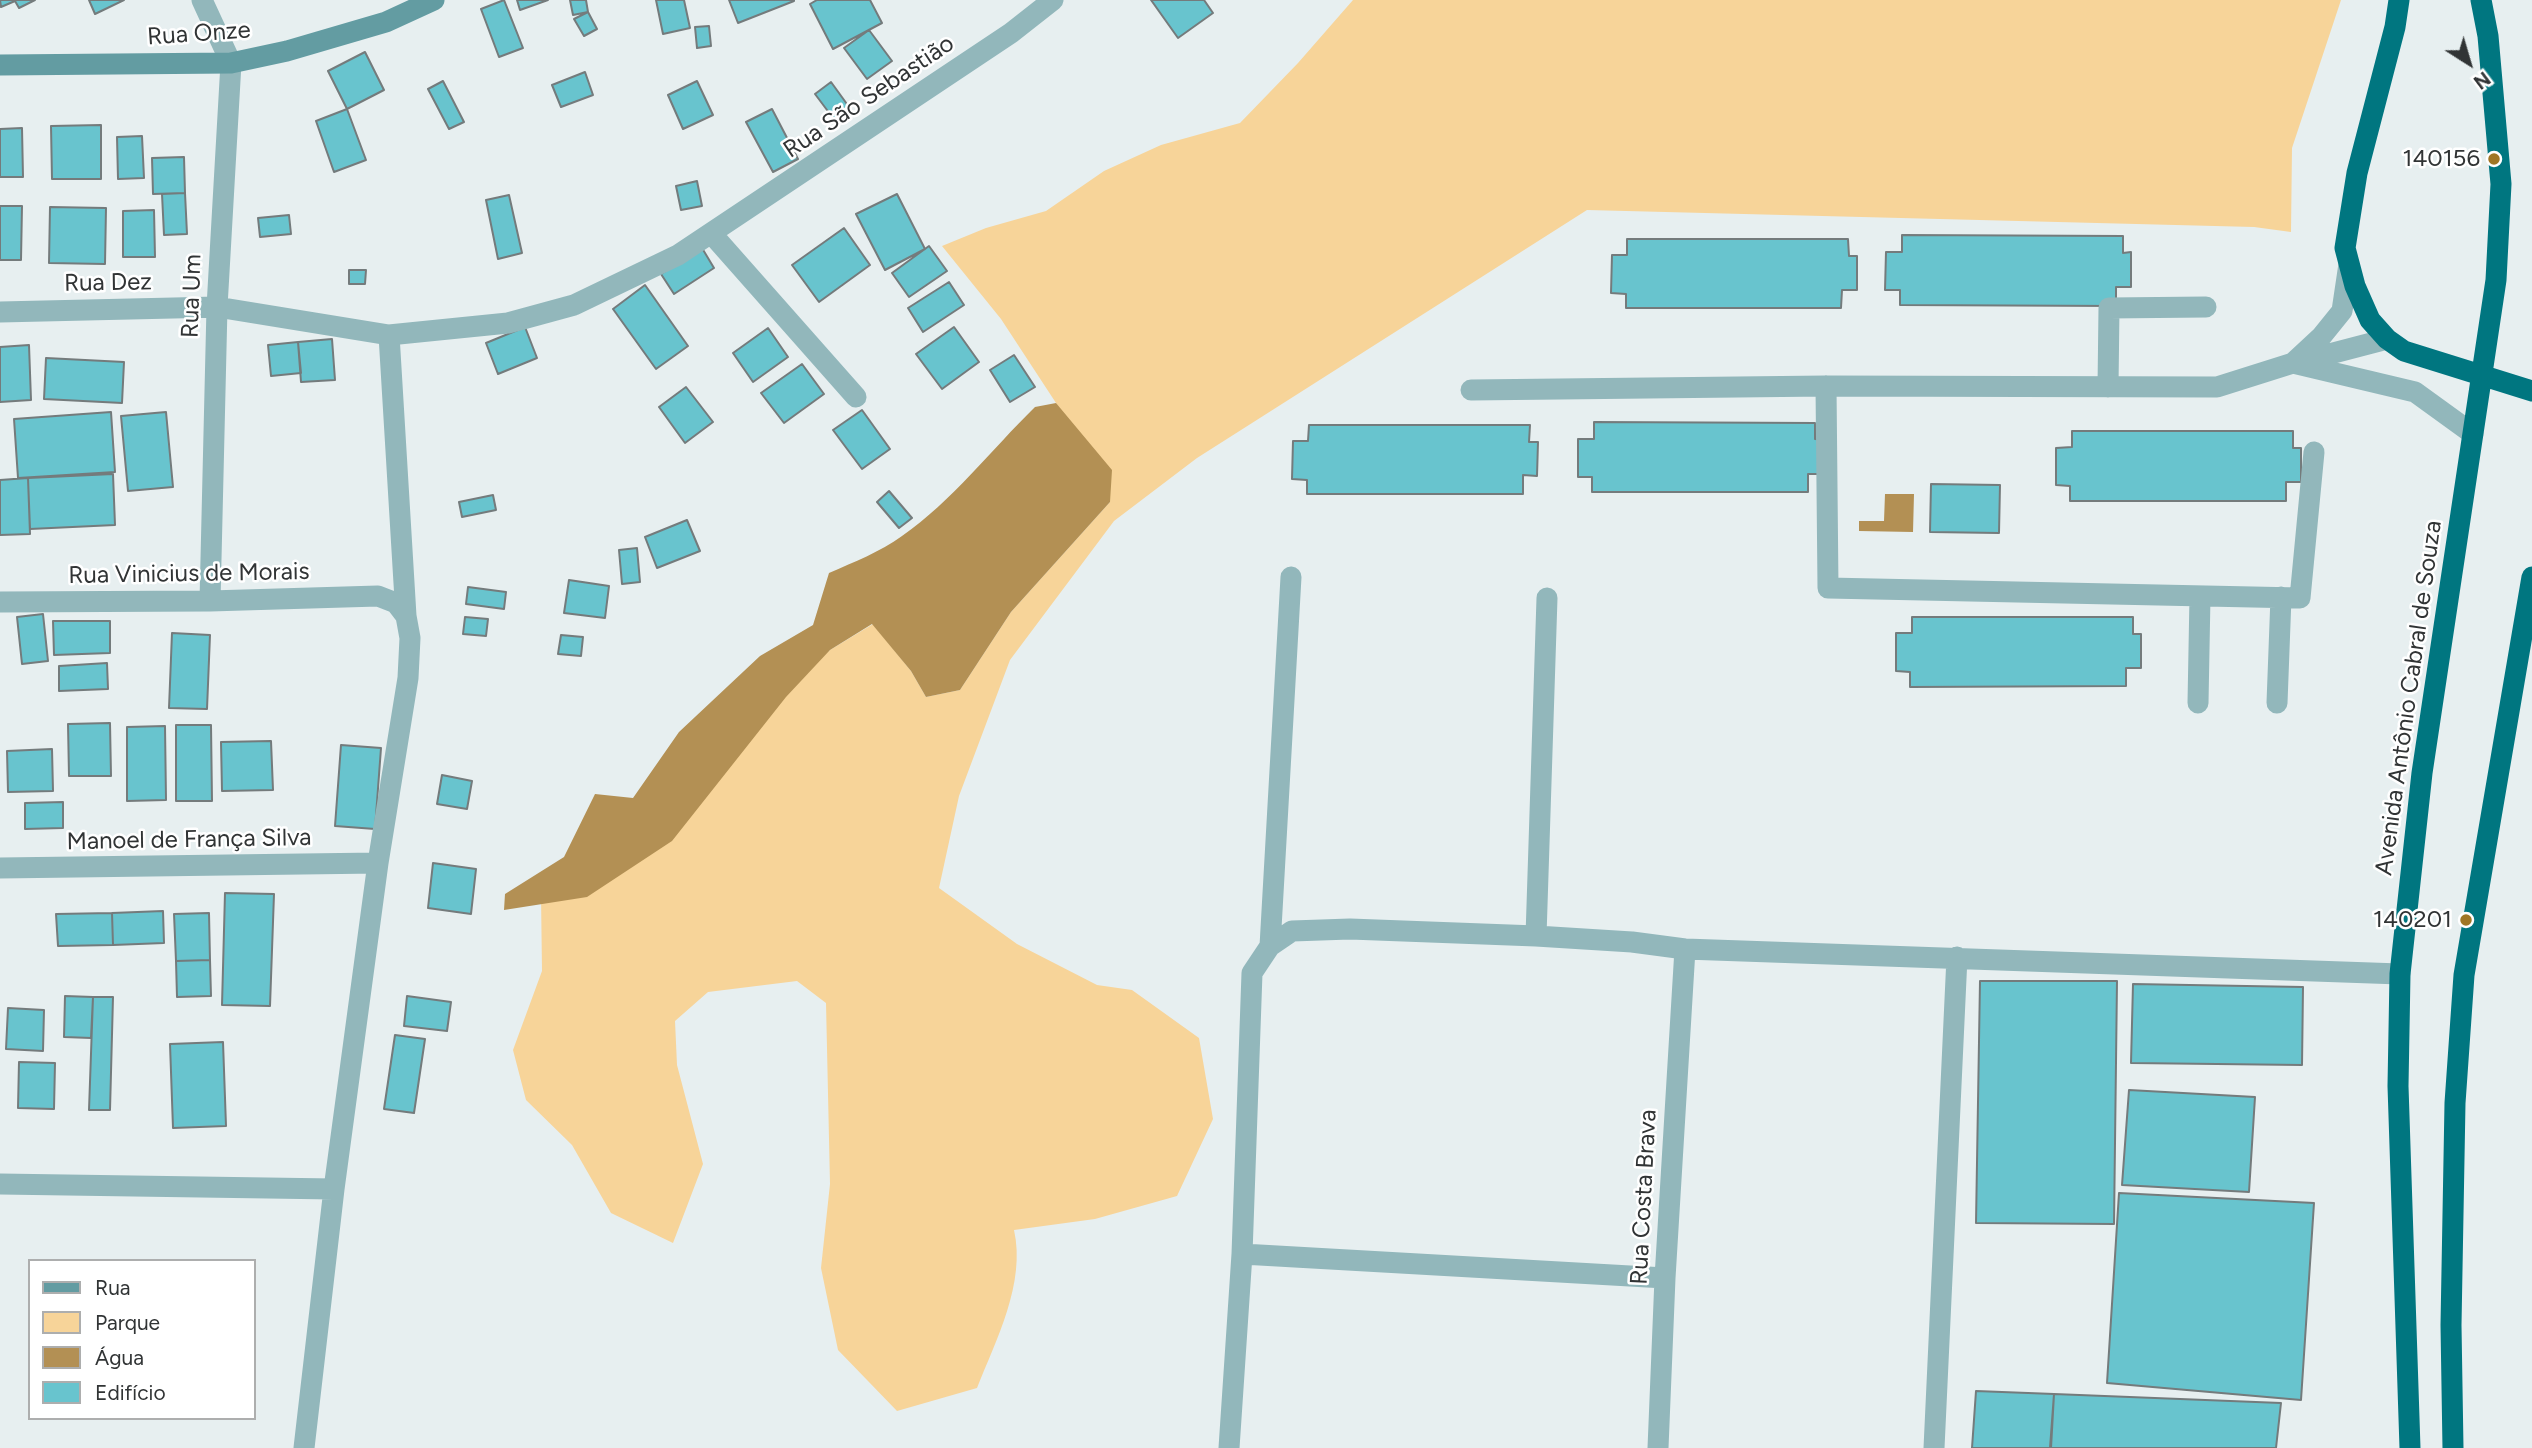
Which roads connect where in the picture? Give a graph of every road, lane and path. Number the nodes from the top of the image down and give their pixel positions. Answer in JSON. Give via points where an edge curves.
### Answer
{"nodes":[{"id":1,"x":202,"y":0,"type":"edge"},
{"id":2,"x":434,"y":0,"type":"edge"},
{"id":3,"x":1053,"y":0,"type":"edge"},
{"id":4,"x":2399,"y":0,"type":"edge"},
{"id":5,"x":2480,"y":0,"type":"edge"},
{"id":6,"x":231,"y":63,"type":"junction"},
{"id":7,"x":0,"y":65,"type":"edge"},
{"id":8,"x":711,"y":233,"type":"junction"},
{"id":9,"x":2349,"y":264,"type":"junction"},
{"id":10,"x":217,"y":307,"type":"junction"},
{"id":11,"x":2206,"y":307,"type":"dead end"},
{"id":12,"x":0,"y":312,"type":"edge"},
{"id":13,"x":388,"y":335,"type":"junction"},
{"id":14,"x":2387,"y":339,"type":"junction"},
{"id":15,"x":2293,"y":363,"type":"junction"},
{"id":16,"x":2483,"y":375,"type":"junction"},
{"id":17,"x":1826,"y":386,"type":"junction"},
{"id":18,"x":2108,"y":387,"type":"junction"},
{"id":19,"x":1471,"y":390,"type":"dead end"},
{"id":20,"x":2532,"y":391,"type":"edge"},
{"id":21,"x":856,"y":397,"type":"dead end"},
{"id":22,"x":2473,"y":433,"type":"junction"},
{"id":23,"x":2314,"y":452,"type":"dead end"},
{"id":24,"x":1291,"y":577,"type":"dead end"},
{"id":25,"x":2532,"y":577,"type":"edge"},
{"id":26,"x":2200,"y":596,"type":"junction"},
{"id":27,"x":2281,"y":597,"type":"junction"},
{"id":28,"x":1548,"y":598,"type":"dead end"},
{"id":29,"x":210,"y":601,"type":"junction"},
{"id":30,"x":0,"y":603,"type":"edge"},
{"id":31,"x":406,"y":616,"type":"junction"},
{"id":32,"x":2198,"y":703,"type":"dead end"},
{"id":33,"x":2277,"y":703,"type":"dead end"},
{"id":34,"x":378,"y":863,"type":"junction"},
{"id":35,"x":0,"y":869,"type":"edge"},
{"id":36,"x":1536,"y":936,"type":"junction"},
{"id":37,"x":1270,"y":946,"type":"junction"},
{"id":38,"x":1685,"y":949,"type":"junction"},
{"id":39,"x":1957,"y":957,"type":"junction"},
{"id":40,"x":2400,"y":974,"type":"junction"},
{"id":41,"x":0,"y":1184,"type":"edge"},
{"id":42,"x":334,"y":1189,"type":"junction"},
{"id":43,"x":1242,"y":1254,"type":"junction"},
{"id":44,"x":1665,"y":1278,"type":"junction"},
{"id":45,"x":304,"y":1448,"type":"edge"},
{"id":46,"x":1229,"y":1448,"type":"edge"},
{"id":47,"x":1658,"y":1448,"type":"edge"},
{"id":48,"x":1934,"y":1448,"type":"edge"},
{"id":49,"x":2410,"y":1448,"type":"edge"},
{"id":50,"x":2453,"y":1448,"type":"edge"}],
"edges":[{"from":1,"to":6,"type":"street","name":"Rua Um"},
{"from":2,"to":6,"type":"street","name":"Rua Onze","via":[[386,22]]},
{"from":3,"to":8,"type":"street","name":"Rua São Sebastião","via":[[1011,33]]},
{"from":4,"to":9,"type":"highway","via":[[2357,173],[2345,248]]},
{"from":5,"to":16,"type":"highway","name":"Avenida Antônio Cabral de Souza","via":[[2488,36],[2501,184],[2496,280]]},
{"from":6,"to":7,"type":"street","name":"Rua Onze"},
{"from":6,"to":10,"type":"street","name":"Rua Um"},
{"from":8,"to":13,"type":"street","name":"Rua São Sebastião","via":[[678,255],[574,305],[508,323]]},
{"from":8,"to":21,"type":"street"},
{"from":9,"to":14,"type":"highway","via":[[2370,320]]},
{"from":9,"to":15,"type":"street","via":[[2342,311]]},
{"from":10,"to":12,"type":"street","name":"Rua Dez"},
{"from":10,"to":13,"type":"street","name":"Rua São Sebastião"},
{"from":10,"to":29,"type":"street","name":"Rua Um"},
{"from":11,"to":18,"type":"street","via":[[2109,308]]},
{"from":13,"to":31,"type":"street"},
{"from":14,"to":15,"type":"street"},
{"from":14,"to":16,"type":"highway","via":[[2404,351]]},
{"from":15,"to":18,"type":"street","via":[[2217,387]]},
{"from":15,"to":22,"type":"street","via":[[2415,392]]},
{"from":16,"to":20,"type":"highway"},
{"from":16,"to":22,"type":"highway","name":"Avenida Antônio Cabral de Souza"},
{"from":17,"to":18,"type":"street"},
{"from":17,"to":19,"type":"street"},
{"from":17,"to":26,"type":"street","via":[[1828,588]]},
{"from":22,"to":40,"type":"highway","name":"Avenida Antônio Cabral de Souza","via":[[2422,773]]},
{"from":23,"to":27,"type":"street","via":[[2300,598]]},
{"from":24,"to":37,"type":"street"},
{"from":25,"to":50,"type":"highway","via":[[2464,975],[2455,1117]]},
{"from":26,"to":27,"type":"street"},
{"from":26,"to":32,"type":"street"},
{"from":27,"to":33,"type":"street"},
{"from":28,"to":36,"type":"street"},
{"from":29,"to":30,"type":"street","name":"Rua Vinicius de Morais"},
{"from":29,"to":31,"type":"street","name":"Rua Vinicius de Morais","via":[[378,596],[396,603]]},
{"from":31,"to":34,"type":"street","via":[[408,678]]},
{"from":34,"to":35,"type":"street","name":"Manoel de França Silva"},
{"from":34,"to":42,"type":"street"},
{"from":36,"to":37,"type":"street","via":[[1304,930],[1292,931]]},
{"from":36,"to":38,"type":"street"},
{"from":37,"to":43,"type":"street","via":[[1252,972]]},
{"from":38,"to":39,"type":"street"},
{"from":38,"to":44,"type":"street","name":"Rua Costa Brava"},
{"from":39,"to":40,"type":"street"},
{"from":39,"to":48,"type":"street"},
{"from":40,"to":49,"type":"highway","name":"Avenida Antônio Cabral de Souza","via":[[2398,1086]]},
{"from":41,"to":42,"type":"street"},
{"from":42,"to":45,"type":"street"},
{"from":43,"to":44,"type":"street"},
{"from":43,"to":46,"type":"street"},
{"from":44,"to":47,"type":"street","name":"Rua Costa Brava"}]}
